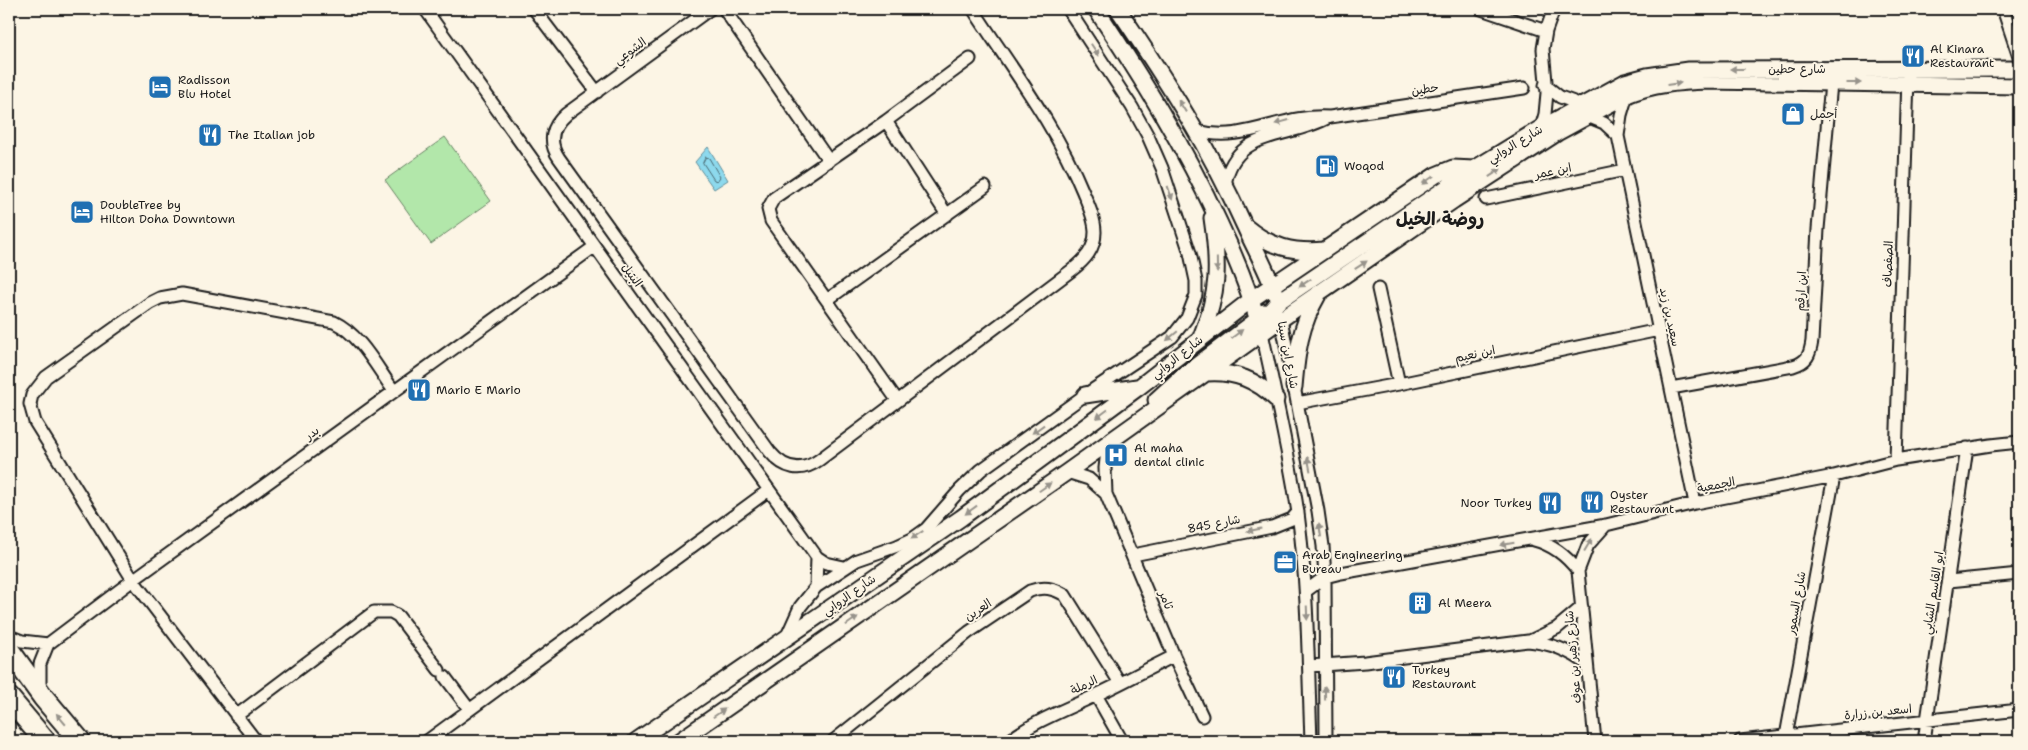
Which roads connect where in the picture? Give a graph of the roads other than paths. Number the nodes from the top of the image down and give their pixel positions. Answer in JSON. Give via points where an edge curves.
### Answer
{"nodes":[{"id":1,"x":425,"y":9,"type":"edge"},
{"id":2,"x":534,"y":9,"type":"edge"},
{"id":3,"x":710,"y":9,"type":"edge"},
{"id":4,"x":724,"y":9,"type":"edge"},
{"id":5,"x":973,"y":9,"type":"edge"},
{"id":6,"x":1068,"y":9,"type":"edge"},
{"id":7,"x":1096,"y":9,"type":"edge"},
{"id":8,"x":1118,"y":9,"type":"edge"},
{"id":9,"x":1481,"y":9,"type":"edge"},
{"id":10,"x":1554,"y":9,"type":"edge"},
{"id":11,"x":2003,"y":9,"type":"edge"},
{"id":12,"x":695,"y":13,"type":"edge"},
{"id":13,"x":1546,"y":31,"type":"junction"},
{"id":14,"x":2019,"y":57,"type":"edge"},
{"id":15,"x":970,"y":58,"type":"dead end"},
{"id":16,"x":2019,"y":69,"type":"edge"},
{"id":17,"x":1908,"y":76,"type":"junction"},
{"id":18,"x":1831,"y":83,"type":"junction"},
{"id":19,"x":1545,"y":85,"type":"junction"},
{"id":20,"x":2019,"y":86,"type":"edge"},
{"id":21,"x":1524,"y":88,"type":"dead end"},
{"id":22,"x":597,"y":92,"type":"junction"},
{"id":23,"x":1627,"y":96,"type":"junction"},
{"id":24,"x":1585,"y":110,"type":"junction"},
{"id":25,"x":1330,"y":116,"type":"junction"},
{"id":26,"x":886,"y":121,"type":"junction"},
{"id":27,"x":1541,"y":128,"type":"junction"},
{"id":28,"x":1197,"y":131,"type":"junction"},
{"id":29,"x":1618,"y":136,"type":"junction"},
{"id":30,"x":829,"y":161,"type":"junction"},
{"id":31,"x":1474,"y":169,"type":"junction"},
{"id":32,"x":1625,"y":170,"type":"junction"},
{"id":33,"x":1226,"y":185,"type":"junction"},
{"id":34,"x":985,"y":188,"type":"dead end"},
{"id":35,"x":1486,"y":199,"type":"dead end"},
{"id":36,"x":1209,"y":200,"type":"junction"},
{"id":37,"x":947,"y":215,"type":"junction"},
{"id":38,"x":1245,"y":226,"type":"junction"},
{"id":39,"x":594,"y":247,"type":"junction"},
{"id":40,"x":1326,"y":250,"type":"junction"},
{"id":41,"x":1272,"y":285,"type":"junction"},
{"id":42,"x":1378,"y":288,"type":"dead end"},
{"id":43,"x":1320,"y":292,"type":"junction"},
{"id":44,"x":1252,"y":299,"type":"junction"},
{"id":45,"x":827,"y":300,"type":"junction"},
{"id":46,"x":1278,"y":302,"type":"junction"},
{"id":47,"x":1281,"y":319,"type":"junction"},
{"id":48,"x":1260,"y":326,"type":"junction"},
{"id":49,"x":1658,"y":330,"type":"junction"},
{"id":50,"x":1200,"y":339,"type":"junction"},
{"id":51,"x":1207,"y":373,"type":"junction"},
{"id":52,"x":1399,"y":384,"type":"junction"},
{"id":53,"x":1139,"y":387,"type":"junction"},
{"id":54,"x":1294,"y":387,"type":"junction"},
{"id":55,"x":1671,"y":388,"type":"junction"},
{"id":56,"x":394,"y":391,"type":"junction"},
{"id":57,"x":1085,"y":395,"type":"junction"},
{"id":58,"x":1276,"y":399,"type":"junction"},
{"id":59,"x":897,"y":400,"type":"junction"},
{"id":60,"x":1297,"y":403,"type":"junction"},
{"id":61,"x":1135,"y":423,"type":"junction"},
{"id":62,"x":1108,"y":442,"type":"junction"},
{"id":63,"x":2019,"y":442,"type":"edge"},
{"id":64,"x":1967,"y":448,"type":"junction"},
{"id":65,"x":1896,"y":460,"type":"junction"},
{"id":66,"x":1067,"y":472,"type":"junction"},
{"id":67,"x":1834,"y":476,"type":"junction"},
{"id":68,"x":769,"y":490,"type":"junction"},
{"id":69,"x":1106,"y":494,"type":"junction"},
{"id":70,"x":1695,"y":503,"type":"junction"},
{"id":71,"x":1298,"y":512,"type":"junction"},
{"id":72,"x":1606,"y":525,"type":"junction"},
{"id":73,"x":1532,"y":539,"type":"junction"},
{"id":74,"x":1133,"y":555,"type":"junction"},
{"id":75,"x":817,"y":557,"type":"junction"},
{"id":76,"x":844,"y":567,"type":"junction"},
{"id":77,"x":1578,"y":570,"type":"junction"},
{"id":78,"x":2019,"y":574,"type":"edge"},
{"id":79,"x":1325,"y":577,"type":"junction"},
{"id":80,"x":133,"y":580,"type":"junction"},
{"id":81,"x":1948,"y":581,"type":"junction"},
{"id":82,"x":816,"y":587,"type":"junction"},
{"id":83,"x":1306,"y":591,"type":"junction"},
{"id":84,"x":1582,"y":608,"type":"junction"},
{"id":85,"x":9,"y":636,"type":"edge"},
{"id":86,"x":786,"y":639,"type":"junction"},
{"id":87,"x":1528,"y":642,"type":"junction"},
{"id":88,"x":48,"y":644,"type":"junction"},
{"id":89,"x":9,"y":650,"type":"edge"},
{"id":90,"x":1174,"y":656,"type":"junction"},
{"id":91,"x":1587,"y":664,"type":"junction"},
{"id":92,"x":1325,"y":665,"type":"junction"},
{"id":93,"x":1308,"y":666,"type":"junction"},
{"id":94,"x":1120,"y":683,"type":"junction"},
{"id":95,"x":1096,"y":695,"type":"junction"},
{"id":96,"x":43,"y":697,"type":"junction"},
{"id":97,"x":9,"y":698,"type":"edge"},
{"id":98,"x":469,"y":709,"type":"junction"},
{"id":99,"x":2019,"y":710,"type":"edge"},
{"id":100,"x":236,"y":716,"type":"junction"},
{"id":101,"x":1202,"y":716,"type":"dead end"},
{"id":102,"x":1927,"y":720,"type":"junction"},
{"id":103,"x":1786,"y":736,"type":"junction"},
{"id":104,"x":45,"y":741,"type":"edge"},
{"id":105,"x":80,"y":741,"type":"edge"},
{"id":106,"x":256,"y":741,"type":"edge"},
{"id":107,"x":427,"y":741,"type":"edge"},
{"id":108,"x":636,"y":741,"type":"edge"},
{"id":109,"x":679,"y":741,"type":"edge"},
{"id":110,"x":833,"y":741,"type":"edge"},
{"id":111,"x":1008,"y":741,"type":"edge"},
{"id":112,"x":1122,"y":741,"type":"edge"},
{"id":113,"x":1311,"y":741,"type":"edge"},
{"id":114,"x":1326,"y":741,"type":"edge"},
{"id":115,"x":1595,"y":741,"type":"edge"},
{"id":116,"x":1740,"y":741,"type":"edge"},
{"id":117,"x":1924,"y":741,"type":"edge"}],
"edges":[{"from":1,"to":39,"type":"street","name":"البتيل"},
{"from":2,"to":22,"type":"street"},
{"from":3,"to":12,"type":"street","name":"الشوعي"},
{"from":4,"to":30,"type":"street"},
{"from":5,"to":59,"type":"street","name":"الشوعي","via":[[1064,149],[1093,217],[1093,247],[1085,260]]},
{"from":6,"to":57,"type":"street","name":"شارع الروابي","one_way":true,"via":[[1132,107],[1155,152],[1190,253],[1196,281],[1196,295],[1187,318],[1172,337]]},
{"from":7,"to":36,"type":"street","name":"شارع ابن سينا","via":[[1163,113]]},
{"from":28,"to":8,"type":"street","name":"شارع ابن سينا","one_way":true},
{"from":9,"to":13,"type":"street"},
{"from":10,"to":13,"type":"street"},
{"from":11,"to":14,"type":"street"},
{"from":12,"to":22,"type":"street","name":"الشوعي"},
{"from":13,"to":19,"type":"street","via":[[1543,50]]},
{"from":15,"to":26,"type":"street"},
{"from":16,"to":17,"type":"street","name":"شارع حطين"},
{"from":18,"to":17,"type":"street","name":"شارع حطين","one_way":true},
{"from":17,"to":20,"type":"street","name":"شارع حطين"},
{"from":17,"to":24,"type":"street","name":"شارع حطين","one_way":true,"via":[[1688,70],[1625,82]]},
{"from":17,"to":65,"type":"street","name":"الصفصاف"},
{"from":23,"to":18,"type":"street","name":"شارع حطين","one_way":true,"via":[[1638,90],[1699,81]]},
{"from":18,"to":55,"type":"street","name":"ابن ارقم","via":[[1812,341],[1808,358],[1793,366]]},
{"from":19,"to":24,"type":"street"},
{"from":19,"to":27,"type":"street","via":[[1546,104]]},
{"from":21,"to":25,"type":"street","name":"حطين"},
{"from":22,"to":59,"type":"street","name":"الشوعي","via":[[555,126],[552,134],[554,151],[776,459],[793,468],[811,466]]},
{"from":23,"to":24,"type":"street","name":"شارع الروابي"},
{"from":23,"to":29,"type":"street","name":"سعيد بن زيد"},
{"from":24,"to":27,"type":"street","name":"شارع الروابي"},
{"from":24,"to":29,"type":"street"},
{"from":43,"to":24,"type":"street","name":"شارع الروابي","one_way":true},
{"from":25,"to":28,"type":"street","name":"حطين","one_way":true,"via":[[1297,118],[1229,135]]},
{"from":25,"to":33,"type":"street","name":"حطين","via":[[1311,126],[1245,147],[1231,164]]},
{"from":26,"to":30,"type":"street"},
{"from":26,"to":37,"type":"street"},
{"from":27,"to":31,"type":"street","name":"شارع الروابي"},
{"from":28,"to":33,"type":"street","name":"شارع ابن سينا"},
{"from":29,"to":32,"type":"street","name":"سعيد بن زيد"},
{"from":30,"to":45,"type":"street","via":[[774,198],[768,209],[771,221]]},
{"from":31,"to":40,"type":"street","name":"شارع الروابي","one_way":true,"via":[[1452,168],[1436,175]]},
{"from":31,"to":46,"type":"street","one_way":true},
{"from":32,"to":35,"type":"street","name":"ابن عمر"},
{"from":32,"to":49,"type":"street","name":"سعيد بن زيد"},
{"from":33,"to":38,"type":"street","name":"شارع ابن سينا"},
{"from":34,"to":37,"type":"street"},
{"from":36,"to":44,"type":"street","name":"شارع ابن سينا"},
{"from":36,"to":50,"type":"street","one_way":true,"via":[[1218,278]]},
{"from":37,"to":45,"type":"street"},
{"from":38,"to":40,"type":"street","via":[[1269,243],[1286,249]]},
{"from":38,"to":41,"type":"street","name":"شارع ابن سينا"},
{"from":39,"to":56,"type":"street","name":"بدر"},
{"from":39,"to":68,"type":"street","name":"البتيل"},
{"from":40,"to":41,"type":"street","name":"شارع الروابي"},
{"from":41,"to":44,"type":"street","name":"شارع الروابي"},
{"from":41,"to":46,"type":"street","name":"شارع ابن سينا"},
{"from":41,"to":48,"type":"street"},
{"from":42,"to":52,"type":"street"},
{"from":43,"to":47,"type":"street"},
{"from":43,"to":54,"type":"street","via":[[1302,327]]},
{"from":44,"to":48,"type":"street","name":"شارع ابن سينا"},
{"from":44,"to":50,"type":"street","name":"شارع الروابي"},
{"from":45,"to":59,"type":"street"},
{"from":46,"to":47,"type":"street","name":"شارع ابن سينا"},
{"from":46,"to":48,"type":"street"},
{"from":47,"to":48,"type":"street","name":"شارع الروابي"},
{"from":47,"to":54,"type":"street","name":"شارع ابن سينا"},
{"from":48,"to":51,"type":"street","name":"شارع الروابي"},
{"from":48,"to":58,"type":"street","name":"شارع ابن سينا"},
{"from":61,"to":48,"type":"street","one_way":true,"via":[[1175,381]]},
{"from":49,"to":52,"type":"street","name":"ابن نعيم"},
{"from":49,"to":55,"type":"street","name":"سعيد بن زيد"},
{"from":50,"to":53,"type":"street","name":"شارع الروابي"},
{"from":51,"to":58,"type":"street","via":[[1229,373],[1244,378],[1260,385]]},
{"from":51,"to":61,"type":"street","name":"شارع الروابي"},
{"from":52,"to":60,"type":"street","name":"ابن نعيم"},
{"from":53,"to":57,"type":"street"},
{"from":53,"to":86,"type":"street","name":"شارع الروابي","one_way":true,"via":[[961,518]]},
{"from":54,"to":60,"type":"street","name":"شارع ابن سينا"},
{"from":55,"to":70,"type":"street","name":"سعيد بن زيد"},
{"from":56,"to":80,"type":"street","name":"بدر"},
{"from":56,"to":80,"type":"street","via":[[354,337],[334,322],[182,294],[160,298],[128,317],[46,377],[32,395],[30,404],[35,422],[51,451]]},
{"from":57,"to":76,"type":"street","name":"شارع الروابي","one_way":true,"via":[[981,470],[926,529],[904,542]]},
{"from":58,"to":71,"type":"street","name":"شارع ابن سينا"},
{"from":79,"to":60,"type":"street","name":"شارع ابن سينا","one_way":true,"via":[[1318,511]]},
{"from":61,"to":62,"type":"street","name":"شارع الروابي"},
{"from":62,"to":66,"type":"street","name":"شارع الروابي"},
{"from":62,"to":69,"type":"street","name":"ثامر"},
{"from":63,"to":64,"type":"street","name":"الجمعية"},
{"from":64,"to":65,"type":"street","name":"الجمعية"},
{"from":64,"to":81,"type":"street","name":"ابو القاسم الشابي"},
{"from":65,"to":67,"type":"street","name":"الجمعية"},
{"from":66,"to":69,"type":"street","name":"ثامر","via":[[1089,479]]},
{"from":109,"to":66,"type":"street","name":"شارع الروابي","one_way":true},
{"from":67,"to":70,"type":"street","name":"الجمعية"},
{"from":67,"to":103,"type":"street","name":"شارع السمور"},
{"from":68,"to":75,"type":"street","name":"البتيل"},
{"from":68,"to":98,"type":"street"},
{"from":69,"to":74,"type":"street","name":"ثامر"},
{"from":70,"to":72,"type":"street","name":"الجمعية"},
{"from":71,"to":74,"type":"street","name":"شارع 845","one_way":true,"via":[[1292,519],[1272,527]]},
{"from":71,"to":83,"type":"street","name":"شارع ابن سينا"},
{"from":72,"to":73,"type":"street","name":"الجمعية"},
{"from":77,"to":72,"type":"street","name":"شارع زهير بن عوف","one_way":true,"via":[[1588,545]]},
{"from":73,"to":77,"type":"street","via":[[1558,550]]},
{"from":73,"to":79,"type":"street","name":"الجمعية","one_way":true},
{"from":74,"to":90,"type":"street","name":"ثامر"},
{"from":75,"to":76,"type":"street","via":[[826,563]]},
{"from":75,"to":82,"type":"street"},
{"from":76,"to":82,"type":"street","name":"شارع الروابي"},
{"from":77,"to":84,"type":"street","name":"شارع زهير بن عوف"},
{"from":78,"to":81,"type":"street"},
{"from":79,"to":83,"type":"street","name":"الجمعية"},
{"from":79,"to":92,"type":"street","name":"شارع ابن سينا"},
{"from":80,"to":88,"type":"street","name":"بدر"},
{"from":80,"to":100,"type":"street"},
{"from":81,"to":102,"type":"street","name":"ابو القاسم الشابي"},
{"from":82,"to":86,"type":"street","name":"شارع الروابي","via":[[800,607]]},
{"from":83,"to":93,"type":"street","name":"شارع ابن سينا","one_way":true},
{"from":84,"to":87,"type":"street","via":[[1557,628]]},
{"from":84,"to":91,"type":"street","name":"شارع زهير بن عوف"},
{"from":85,"to":88,"type":"street"},
{"from":86,"to":108,"type":"street","name":"شارع الروابي"},
{"from":87,"to":91,"type":"street","via":[[1541,642],[1565,650]]},
{"from":87,"to":92,"type":"street"},
{"from":88,"to":96,"type":"street","via":[[39,675]]},
{"from":89,"to":96,"type":"highway"},
{"from":90,"to":94,"type":"street","name":"الرملة"},
{"from":90,"to":101,"type":"street","name":"ثامر"},
{"from":91,"to":115,"type":"street","name":"شارع زهير بن عوف"},
{"from":92,"to":93,"type":"street"},
{"from":114,"to":92,"type":"street","name":"شارع ابن سينا","one_way":true},
{"from":93,"to":113,"type":"street","name":"شارع ابن سينا"},
{"from":94,"to":95,"type":"street","name":"الرملة"},
{"from":94,"to":110,"type":"street","name":"العرين","via":[[1065,595],[1057,590],[1039,588],[969,632]]},
{"from":95,"to":111,"type":"street","name":"الرملة","via":[[1043,719]]},
{"from":95,"to":112,"type":"street"},
{"from":105,"to":96,"type":"highway","one_way":true},
{"from":97,"to":104,"type":"highway"},
{"from":98,"to":100,"type":"street","via":[[398,616],[391,612],[374,612]]},
{"from":98,"to":107,"type":"street"},
{"from":99,"to":102,"type":"street","name":"اسعد بن زرارة"},
{"from":100,"to":106,"type":"street"},
{"from":102,"to":103,"type":"street","name":"اسعد بن زرارة"},
{"from":102,"to":117,"type":"street","name":"ابو القاسم الشابي"},
{"from":103,"to":116,"type":"street","name":"اسعد بن زرارة"}]}
